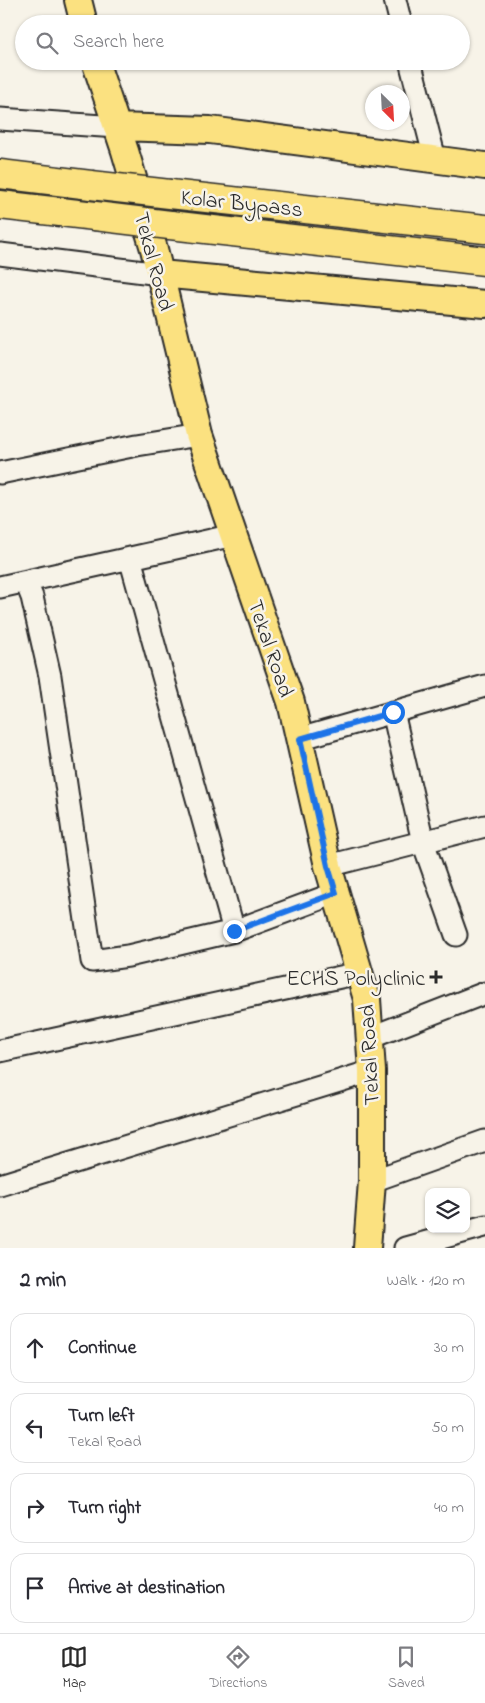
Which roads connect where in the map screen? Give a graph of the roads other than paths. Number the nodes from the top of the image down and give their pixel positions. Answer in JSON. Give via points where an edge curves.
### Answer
{"nodes":[{"id":1,"x":78,"y":0,"type":"edge"},
{"id":2,"x":395,"y":0,"type":"edge"},
{"id":3,"x":82,"y":15,"type":"edge"},
{"id":4,"x":399,"y":15,"type":"edge"},
{"id":5,"x":98,"y":70,"type":"edge"},
{"id":6,"x":412,"y":70,"type":"edge"},
{"id":7,"x":0,"y":119,"type":"edge"},
{"id":8,"x":117,"y":126,"type":"junction"},
{"id":9,"x":435,"y":159,"type":"junction"},
{"id":10,"x":485,"y":166,"type":"edge"},
{"id":11,"x":0,"y":174,"type":"edge"},
{"id":12,"x":0,"y":205,"type":"edge"},
{"id":13,"x":485,"y":229,"type":"edge"},
{"id":14,"x":0,"y":254,"type":"edge"},
{"id":15,"x":485,"y":261,"type":"edge"},
{"id":16,"x":160,"y":274,"type":"junction"},
{"id":17,"x":484,"y":307,"type":"edge"},
{"id":18,"x":199,"y":435,"type":"junction"},
{"id":19,"x":0,"y":473,"type":"edge"},
{"id":20,"x":234,"y":535,"type":"junction"},
{"id":21,"x":130,"y":558,"type":"junction"},
{"id":22,"x":26,"y":582,"type":"junction"},
{"id":23,"x":0,"y":587,"type":"edge"},
{"id":24,"x":485,"y":686,"type":"edge"},
{"id":25,"x":393,"y":712,"type":"junction"},
{"id":26,"x":300,"y":739,"type":"junction"},
{"id":27,"x":485,"y":826,"type":"edge"},
{"id":28,"x":423,"y":842,"type":"junction"},
{"id":29,"x":328,"y":866,"type":"junction"},
{"id":30,"x":336,"y":893,"type":"junction"},
{"id":31,"x":234,"y":931,"type":"junction"},
{"id":32,"x":456,"y":936,"type":"dead end"},
{"id":33,"x":359,"y":973,"type":"junction"},
{"id":34,"x":485,"y":993,"type":"edge"},
{"id":35,"x":369,"y":1038,"type":"junction"},
{"id":36,"x":0,"y":1051,"type":"edge"},
{"id":37,"x":372,"y":1070,"type":"junction"},
{"id":38,"x":485,"y":1141,"type":"edge"},
{"id":39,"x":372,"y":1181,"type":"junction"},
{"id":40,"x":0,"y":1185,"type":"edge"},
{"id":41,"x":485,"y":1226,"type":"edge"},
{"id":42,"x":367,"y":1248,"type":"edge"},
{"id":43,"x":406,"y":1248,"type":"edge"}],
"edges":[{"from":1,"to":3,"type":"main road"},
{"from":2,"to":4,"type":"street"},
{"from":5,"to":8,"type":"main road","name":"Tekal Road"},
{"from":6,"to":9,"type":"street"},
{"from":7,"to":8,"type":"street"},
{"from":8,"to":9,"type":"main road","via":[[210,130]]},
{"from":8,"to":16,"type":"main road","name":"Tekal Road"},
{"from":9,"to":10,"type":"main road"},
{"from":11,"to":13,"type":"highway","name":"Kolar Bypass","bridge":true},
{"from":12,"to":15,"type":"highway","bridge":true},
{"from":14,"to":16,"type":"street"},
{"from":16,"to":17,"type":"main road"},
{"from":16,"to":18,"type":"main road","name":"Tekal Road"},
{"from":18,"to":19,"type":"street"},
{"from":18,"to":20,"type":"main road","name":"Tekal Road"},
{"from":20,"to":21,"type":"street"},
{"from":20,"to":26,"type":"main road","name":"Tekal Road","via":[[291,702]]},
{"from":21,"to":22,"type":"street"},
{"from":21,"to":31,"type":"street"},
{"from":22,"to":23,"type":"street"},
{"from":22,"to":31,"type":"street","via":[[50,676],[92,961],[128,956]]},
{"from":24,"to":25,"type":"street"},
{"from":25,"to":26,"type":"street"},
{"from":25,"to":28,"type":"street"},
{"from":26,"to":29,"type":"main road","name":"Tekal Road"},
{"from":27,"to":28,"type":"street"},
{"from":28,"to":29,"type":"street"},
{"from":28,"to":32,"type":"street"},
{"from":29,"to":30,"type":"main road","name":"Tekal Road"},
{"from":30,"to":31,"type":"street"},
{"from":30,"to":33,"type":"main road","name":"Tekal Road"},
{"from":33,"to":35,"type":"main road","name":"Tekal Road","via":[[366,998]]},
{"from":33,"to":36,"type":"street"},
{"from":34,"to":35,"type":"street"},
{"from":35,"to":37,"type":"main road","name":"Tekal Road"},
{"from":37,"to":39,"type":"main road","name":"Tekal Road"},
{"from":37,"to":40,"type":"street"},
{"from":38,"to":39,"type":"street"},
{"from":39,"to":42,"type":"main road","name":"Tekal Road"},
{"from":41,"to":43,"type":"street"}]}
